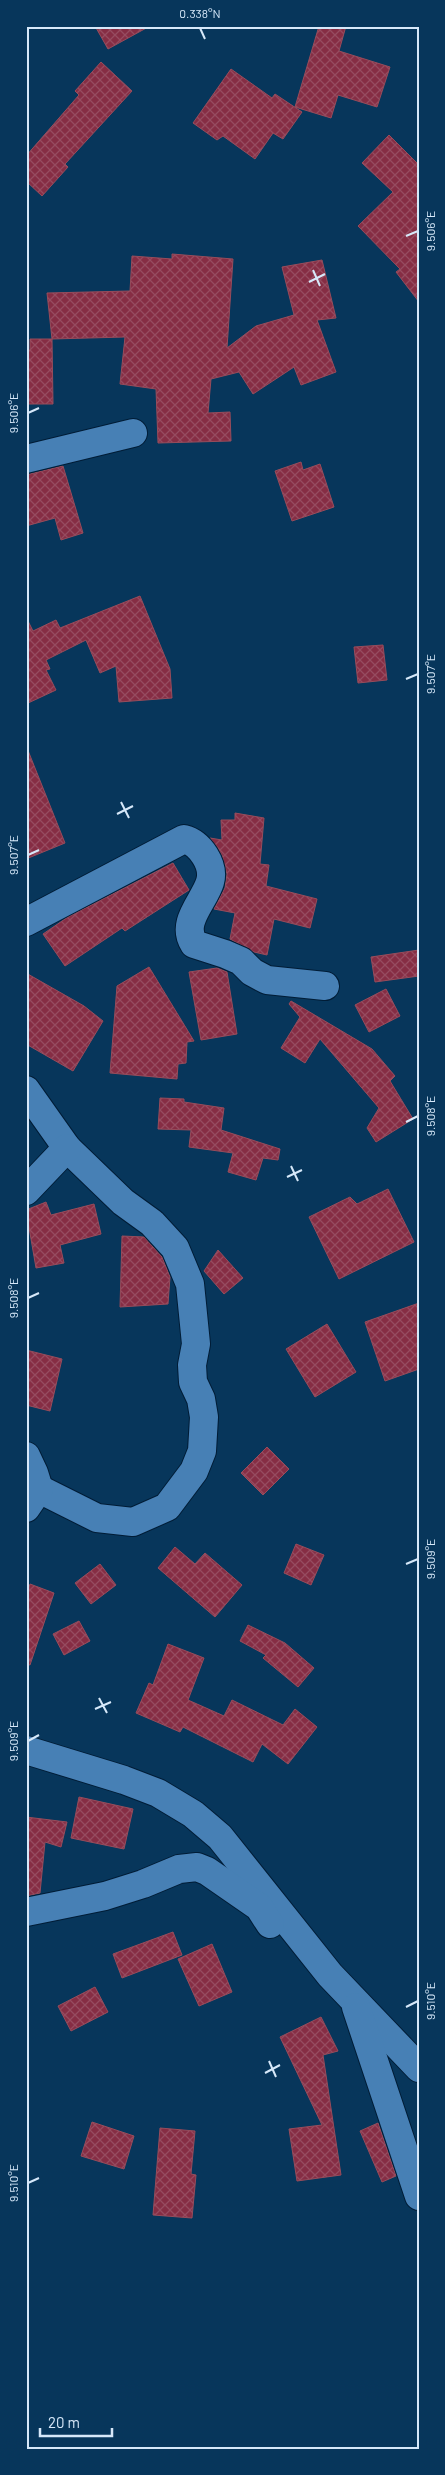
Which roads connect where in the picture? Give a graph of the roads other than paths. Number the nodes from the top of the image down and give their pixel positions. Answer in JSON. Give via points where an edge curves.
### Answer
{"nodes":[{"id":1,"x":133,"y":433,"type":"dead end"},
{"id":2,"x":26,"y":459,"type":"edge"},
{"id":3,"x":26,"y":922,"type":"edge"},
{"id":4,"x":325,"y":986,"type":"dead end"},
{"id":5,"x":26,"y":1090,"type":"edge"},
{"id":6,"x":67,"y":1148,"type":"junction"},
{"id":7,"x":26,"y":1190,"type":"edge"},
{"id":8,"x":26,"y":1456,"type":"edge"},
{"id":9,"x":32,"y":1499,"type":"edge"},
{"id":10,"x":26,"y":1750,"type":"edge"},
{"id":11,"x":220,"y":1837,"type":"junction"},
{"id":12,"x":197,"y":1867,"type":"junction"},
{"id":13,"x":26,"y":1912,"type":"edge"},
{"id":14,"x":330,"y":1975,"type":"junction"},
{"id":15,"x":353,"y":1998,"type":"junction"},
{"id":16,"x":419,"y":2068,"type":"edge"},
{"id":17,"x":419,"y":2196,"type":"edge"}],
"edges":[{"from":1,"to":2,"type":"street"},
{"from":3,"to":4,"type":"street","via":[[184,839],[200,848],[208,863],[210,881],[192,920],[190,938],[194,944],[241,961],[267,980]]},
{"from":5,"to":6,"type":"street"},
{"from":6,"to":7,"type":"street"},
{"from":6,"to":9,"type":"street","via":[[123,1202],[152,1223],[175,1248],[190,1284],[196,1344],[193,1382],[204,1417],[202,1451],[194,1471],[167,1507],[133,1522],[97,1518]]},
{"from":8,"to":9,"type":"street","via":[[34,1473]]},
{"from":10,"to":11,"type":"street","via":[[158,1793],[193,1814]]},
{"from":11,"to":12,"type":"street"},
{"from":11,"to":14,"type":"street"},
{"from":12,"to":13,"type":"street","via":[[104,1896]]},
{"from":12,"to":14,"type":"street","via":[[259,1907],[271,1926],[297,1951]]},
{"from":14,"to":15,"type":"street"},
{"from":15,"to":16,"type":"street"},
{"from":15,"to":17,"type":"street"}]}
